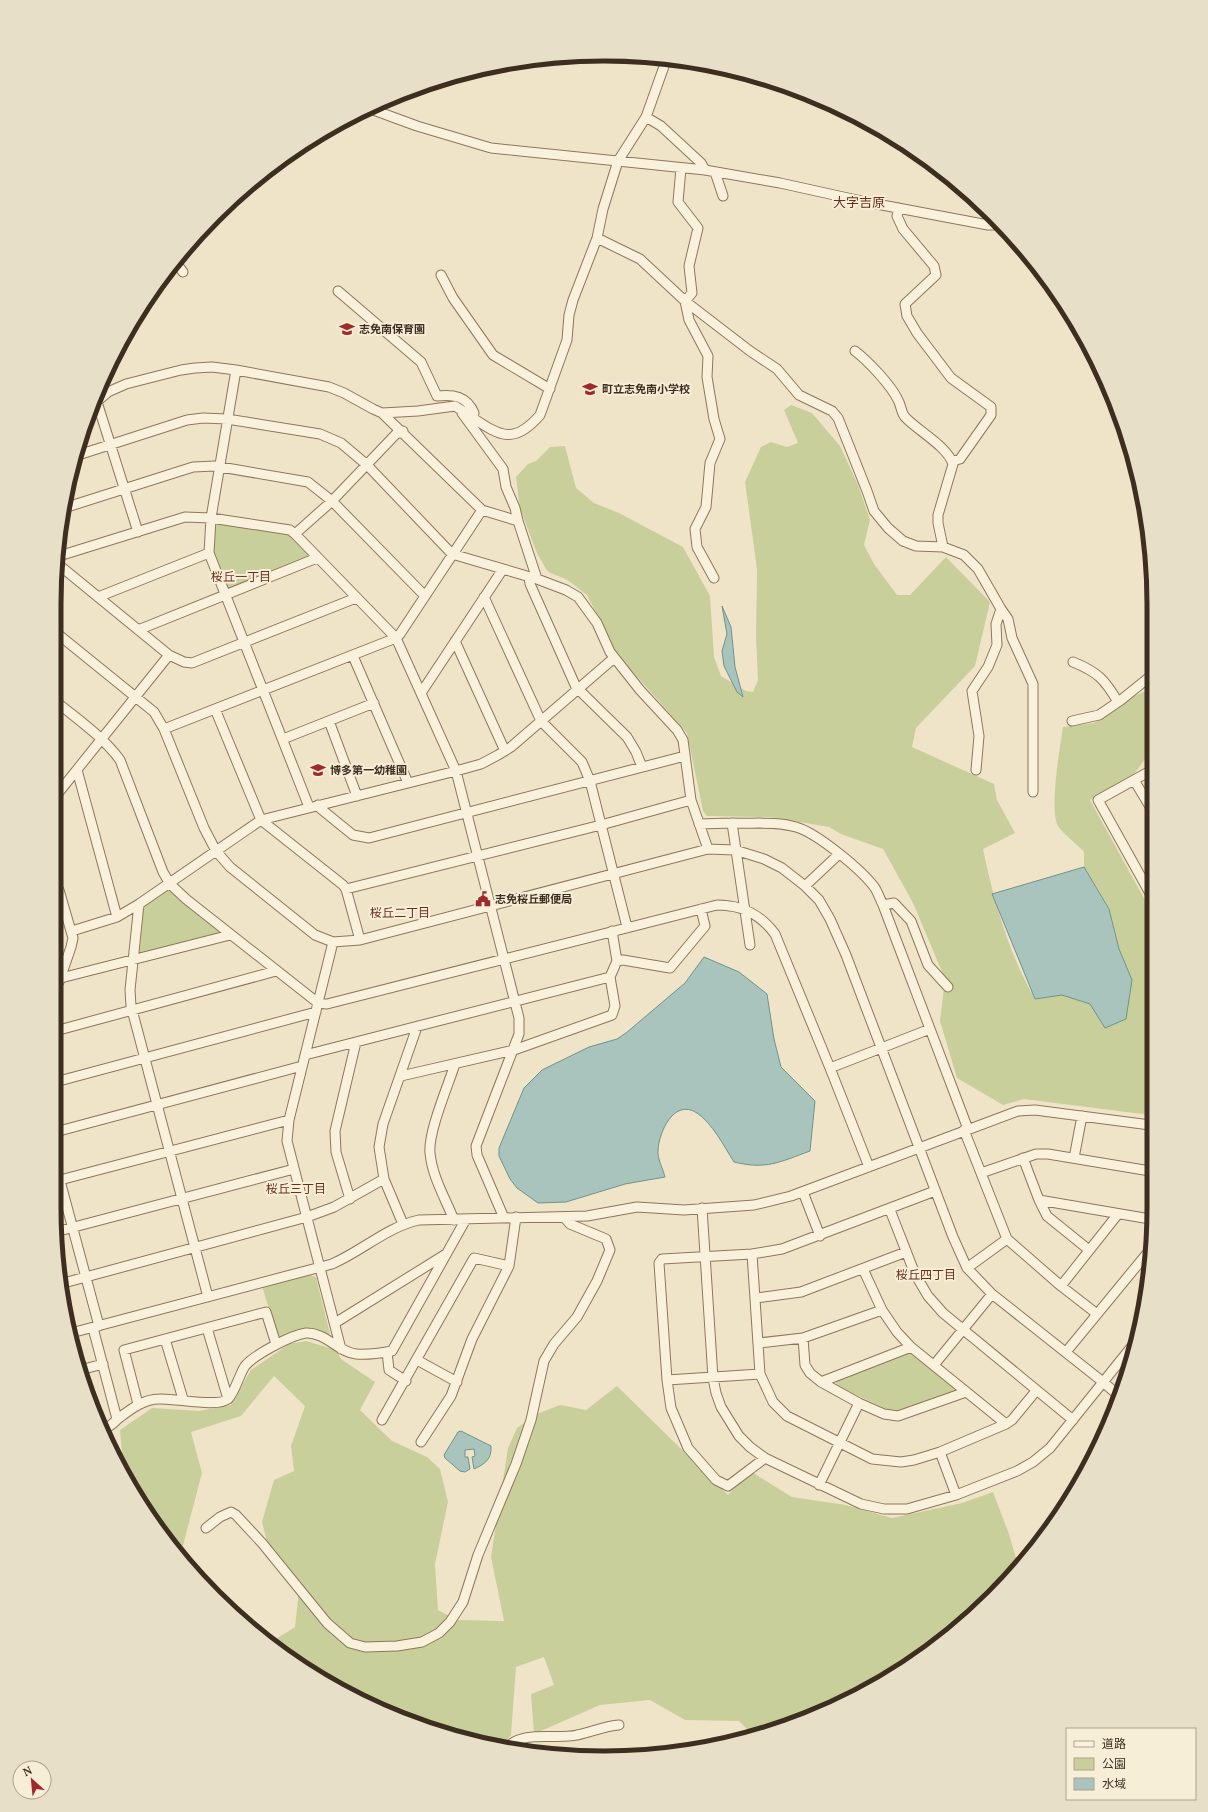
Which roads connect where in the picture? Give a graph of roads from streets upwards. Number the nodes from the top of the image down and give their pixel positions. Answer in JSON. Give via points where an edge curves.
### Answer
{"nodes":[{"id":1,"x":665,"y":65,"type":"edge"},
{"id":2,"x":377,"y":111,"type":"edge"},
{"id":3,"x":646,"y":117,"type":"junction"},
{"id":4,"x":618,"y":160,"type":"junction"},
{"id":5,"x":681,"y":168,"type":"junction"},
{"id":6,"x":705,"y":170,"type":"junction"},
{"id":7,"x":715,"y":172,"type":"junction"},
{"id":8,"x":723,"y":196,"type":"dead end"},
{"id":9,"x":899,"y":208,"type":"junction"},
{"id":10,"x":993,"y":225,"type":"edge"},
{"id":11,"x":597,"y":238,"type":"junction"},
{"id":12,"x":179,"y":266,"type":"edge"},
{"id":13,"x":183,"y":272,"type":"dead end"},
{"id":14,"x":441,"y":275,"type":"dead end"},
{"id":15,"x":338,"y":291,"type":"dead end"},
{"id":16,"x":685,"y":301,"type":"junction"},
{"id":17,"x":855,"y":351,"type":"dead end"},
{"id":18,"x":236,"y":370,"type":"junction"},
{"id":19,"x":550,"y":389,"type":"junction"},
{"id":20,"x":101,"y":397,"type":"edge"},
{"id":21,"x":98,"y":407,"type":"edge"},
{"id":22,"x":460,"y":409,"type":"junction"},
{"id":23,"x":382,"y":413,"type":"junction"},
{"id":24,"x":472,"y":416,"type":"junction"},
{"id":25,"x":227,"y":419,"type":"junction"},
{"id":26,"x":403,"y":431,"type":"junction"},
{"id":27,"x":112,"y":445,"type":"junction"},
{"id":28,"x":83,"y":454,"type":"edge"},
{"id":29,"x":952,"y":461,"type":"junction"},
{"id":30,"x":367,"y":465,"type":"junction"},
{"id":31,"x":220,"y":467,"type":"junction"},
{"id":32,"x":125,"y":488,"type":"junction"},
{"id":33,"x":332,"y":501,"type":"junction"},
{"id":34,"x":70,"y":506,"type":"edge"},
{"id":35,"x":482,"y":510,"type":"junction"},
{"id":36,"x":211,"y":518,"type":"junction"},
{"id":37,"x":518,"y":522,"type":"junction"},
{"id":38,"x":138,"y":532,"type":"junction"},
{"id":39,"x":295,"y":534,"type":"junction"},
{"id":40,"x":943,"y":546,"type":"junction"},
{"id":41,"x":209,"y":553,"type":"junction"},
{"id":42,"x":452,"y":554,"type":"junction"},
{"id":43,"x":64,"y":555,"type":"edge"},
{"id":44,"x":318,"y":558,"type":"junction"},
{"id":45,"x":503,"y":569,"type":"junction"},
{"id":46,"x":62,"y":571,"type":"edge"},
{"id":47,"x":533,"y":578,"type":"junction"},
{"id":48,"x":714,"y":578,"type":"dead end"},
{"id":49,"x":225,"y":595,"type":"junction"},
{"id":50,"x":425,"y":596,"type":"junction"},
{"id":51,"x":484,"y":597,"type":"junction"},
{"id":52,"x":98,"y":598,"type":"junction"},
{"id":53,"x":356,"y":598,"type":"junction"},
{"id":54,"x":1001,"y":609,"type":"junction"},
{"id":55,"x":138,"y":630,"type":"junction"},
{"id":56,"x":61,"y":637,"type":"edge"},
{"id":57,"x":396,"y":638,"type":"junction"},
{"id":58,"x":455,"y":640,"type":"junction"},
{"id":59,"x":244,"y":642,"type":"junction"},
{"id":60,"x":169,"y":655,"type":"junction"},
{"id":61,"x":353,"y":656,"type":"junction"},
{"id":62,"x":614,"y":658,"type":"junction"},
{"id":63,"x":1073,"y":662,"type":"dead end"},
{"id":64,"x":1147,"y":679,"type":"edge"},
{"id":65,"x":263,"y":690,"type":"junction"},
{"id":66,"x":577,"y":690,"type":"junction"},
{"id":67,"x":421,"y":693,"type":"junction"},
{"id":68,"x":136,"y":697,"type":"junction"},
{"id":69,"x":1118,"y":702,"type":"junction"},
{"id":70,"x":374,"y":703,"type":"junction"},
{"id":71,"x":61,"y":707,"type":"edge"},
{"id":72,"x":215,"y":709,"type":"junction"},
{"id":73,"x":329,"y":721,"type":"junction"},
{"id":74,"x":541,"y":721,"type":"junction"},
{"id":75,"x":1072,"y":721,"type":"dead end"},
{"id":76,"x":164,"y":729,"type":"junction"},
{"id":77,"x":102,"y":739,"type":"junction"},
{"id":78,"x":282,"y":739,"type":"junction"},
{"id":79,"x":505,"y":750,"type":"junction"},
{"id":80,"x":685,"y":756,"type":"junction"},
{"id":81,"x":642,"y":767,"type":"junction"},
{"id":82,"x":77,"y":770,"type":"junction"},
{"id":83,"x":976,"y":770,"type":"dead end"},
{"id":84,"x":456,"y":771,"type":"junction"},
{"id":85,"x":1147,"y":773,"type":"edge"},
{"id":86,"x":1134,"y":780,"type":"junction"},
{"id":87,"x":590,"y":781,"type":"junction"},
{"id":88,"x":408,"y":783,"type":"junction"},
{"id":89,"x":61,"y":790,"type":"edge"},
{"id":90,"x":1033,"y":792,"type":"dead end"},
{"id":91,"x":357,"y":796,"type":"junction"},
{"id":92,"x":691,"y":800,"type":"junction"},
{"id":93,"x":1147,"y":802,"type":"edge"},
{"id":94,"x":313,"y":806,"type":"junction"},
{"id":95,"x":467,"y":813,"type":"junction"},
{"id":96,"x":261,"y":820,"type":"junction"},
{"id":97,"x":699,"y":824,"type":"junction"},
{"id":98,"x":732,"y":824,"type":"junction"},
{"id":99,"x":601,"y":825,"type":"junction"},
{"id":100,"x":708,"y":849,"type":"junction"},
{"id":101,"x":735,"y":850,"type":"junction"},
{"id":102,"x":216,"y":851,"type":"junction"},
{"id":103,"x":838,"y":854,"type":"junction"},
{"id":104,"x":477,"y":856,"type":"junction"},
{"id":105,"x":613,"y":874,"type":"junction"},
{"id":106,"x":170,"y":884,"type":"junction"},
{"id":107,"x":805,"y":886,"type":"junction"},
{"id":108,"x":1147,"y":888,"type":"edge"},
{"id":109,"x":346,"y":889,"type":"junction"},
{"id":110,"x":61,"y":896,"type":"edge"},
{"id":111,"x":139,"y":904,"type":"junction"},
{"id":112,"x":883,"y":905,"type":"junction"},
{"id":113,"x":490,"y":906,"type":"junction"},
{"id":114,"x":702,"y":909,"type":"junction"},
{"id":115,"x":745,"y":909,"type":"junction"},
{"id":116,"x":117,"y":917,"type":"junction"},
{"id":117,"x":627,"y":928,"type":"junction"},
{"id":118,"x":72,"y":931,"type":"junction"},
{"id":119,"x":612,"y":931,"type":"junction"},
{"id":120,"x":230,"y":934,"type":"junction"},
{"id":121,"x":360,"y":940,"type":"junction"},
{"id":122,"x":333,"y":942,"type":"junction"},
{"id":123,"x":750,"y":945,"type":"dead end"},
{"id":124,"x":503,"y":959,"type":"junction"},
{"id":125,"x":134,"y":960,"type":"junction"},
{"id":126,"x":617,"y":961,"type":"junction"},
{"id":127,"x":276,"y":971,"type":"junction"},
{"id":128,"x":610,"y":977,"type":"junction"},
{"id":129,"x":61,"y":978,"type":"edge"},
{"id":130,"x":61,"y":981,"type":"edge"},
{"id":131,"x":948,"y":987,"type":"dead end"},
{"id":132,"x":318,"y":1003,"type":"junction"},
{"id":133,"x":514,"y":1003,"type":"junction"},
{"id":134,"x":132,"y":1010,"type":"junction"},
{"id":135,"x":316,"y":1012,"type":"junction"},
{"id":136,"x":417,"y":1027,"type":"junction"},
{"id":137,"x":61,"y":1029,"type":"edge"},
{"id":138,"x":930,"y":1029,"type":"junction"},
{"id":139,"x":356,"y":1042,"type":"junction"},
{"id":140,"x":882,"y":1048,"type":"junction"},
{"id":141,"x":514,"y":1050,"type":"junction"},
{"id":142,"x":305,"y":1055,"type":"junction"},
{"id":143,"x":145,"y":1058,"type":"junction"},
{"id":144,"x":456,"y":1064,"type":"junction"},
{"id":145,"x":302,"y":1066,"type":"junction"},
{"id":146,"x":830,"y":1068,"type":"junction"},
{"id":147,"x":401,"y":1076,"type":"junction"},
{"id":148,"x":61,"y":1080,"type":"edge"},
{"id":149,"x":157,"y":1105,"type":"junction"},
{"id":150,"x":1082,"y":1116,"type":"junction"},
{"id":151,"x":289,"y":1120,"type":"junction"},
{"id":152,"x":1147,"y":1125,"type":"edge"},
{"id":153,"x":61,"y":1130,"type":"edge"},
{"id":154,"x":966,"y":1130,"type":"junction"},
{"id":155,"x":919,"y":1147,"type":"junction"},
{"id":156,"x":170,"y":1151,"type":"junction"},
{"id":157,"x":1023,"y":1158,"type":"junction"},
{"id":158,"x":1074,"y":1158,"type":"junction"},
{"id":159,"x":869,"y":1167,"type":"junction"},
{"id":160,"x":294,"y":1169,"type":"junction"},
{"id":161,"x":1147,"y":1170,"type":"edge"},
{"id":162,"x":981,"y":1173,"type":"junction"},
{"id":163,"x":61,"y":1178,"type":"edge"},
{"id":164,"x":384,"y":1179,"type":"junction"},
{"id":165,"x":61,"y":1186,"type":"edge"},
{"id":166,"x":803,"y":1192,"type":"junction"},
{"id":167,"x":935,"y":1192,"type":"junction"},
{"id":168,"x":182,"y":1198,"type":"junction"},
{"id":169,"x":350,"y":1199,"type":"junction"},
{"id":170,"x":1039,"y":1200,"type":"junction"},
{"id":171,"x":702,"y":1208,"type":"junction"},
{"id":172,"x":890,"y":1210,"type":"junction"},
{"id":173,"x":1118,"y":1214,"type":"junction"},
{"id":174,"x":307,"y":1217,"type":"junction"},
{"id":175,"x":516,"y":1217,"type":"junction"},
{"id":176,"x":564,"y":1217,"type":"junction"},
{"id":177,"x":504,"y":1218,"type":"junction"},
{"id":178,"x":1147,"y":1218,"type":"edge"},
{"id":179,"x":466,"y":1219,"type":"junction"},
{"id":180,"x":454,"y":1220,"type":"junction"},
{"id":181,"x":403,"y":1224,"type":"junction"},
{"id":182,"x":72,"y":1227,"type":"junction"},
{"id":183,"x":62,"y":1230,"type":"edge"},
{"id":184,"x":820,"y":1236,"type":"junction"},
{"id":185,"x":1008,"y":1239,"type":"junction"},
{"id":186,"x":195,"y":1248,"type":"junction"},
{"id":187,"x":1089,"y":1250,"type":"junction"},
{"id":188,"x":906,"y":1252,"type":"junction"},
{"id":189,"x":447,"y":1253,"type":"junction"},
{"id":190,"x":752,"y":1254,"type":"junction"},
{"id":191,"x":706,"y":1256,"type":"junction"},
{"id":192,"x":1145,"y":1256,"type":"edge"},
{"id":193,"x":321,"y":1266,"type":"junction"},
{"id":194,"x":509,"y":1266,"type":"junction"},
{"id":195,"x":967,"y":1268,"type":"junction"},
{"id":196,"x":863,"y":1269,"type":"junction"},
{"id":197,"x":86,"y":1277,"type":"junction"},
{"id":198,"x":66,"y":1282,"type":"edge"},
{"id":199,"x":1061,"y":1286,"type":"junction"},
{"id":200,"x":992,"y":1294,"type":"junction"},
{"id":201,"x":208,"y":1297,"type":"junction"},
{"id":202,"x":756,"y":1298,"type":"junction"},
{"id":203,"x":882,"y":1310,"type":"junction"},
{"id":204,"x":1098,"y":1314,"type":"junction"},
{"id":205,"x":335,"y":1323,"type":"junction"},
{"id":206,"x":96,"y":1327,"type":"junction"},
{"id":207,"x":206,"y":1328,"type":"junction"},
{"id":208,"x":962,"y":1330,"type":"junction"},
{"id":209,"x":76,"y":1332,"type":"edge"},
{"id":210,"x":804,"y":1338,"type":"junction"},
{"id":211,"x":165,"y":1339,"type":"junction"},
{"id":212,"x":759,"y":1343,"type":"junction"},
{"id":213,"x":276,"y":1344,"type":"junction"},
{"id":214,"x":911,"y":1347,"type":"junction"},
{"id":215,"x":341,"y":1349,"type":"junction"},
{"id":216,"x":387,"y":1352,"type":"junction"},
{"id":217,"x":1066,"y":1352,"type":"junction"},
{"id":218,"x":1127,"y":1352,"type":"edge"},
{"id":219,"x":417,"y":1360,"type":"junction"},
{"id":220,"x":103,"y":1364,"type":"junction"},
{"id":221,"x":934,"y":1365,"type":"junction"},
{"id":222,"x":86,"y":1369,"type":"edge"},
{"id":223,"x":760,"y":1374,"type":"junction"},
{"id":224,"x":713,"y":1378,"type":"junction"},
{"id":225,"x":667,"y":1380,"type":"junction"},
{"id":226,"x":406,"y":1381,"type":"junction"},
{"id":227,"x":457,"y":1382,"type":"junction"},
{"id":228,"x":821,"y":1382,"type":"junction"},
{"id":229,"x":1103,"y":1382,"type":"junction"},
{"id":230,"x":1036,"y":1391,"type":"junction"},
{"id":231,"x":966,"y":1392,"type":"junction"},
{"id":232,"x":1115,"y":1392,"type":"edge"},
{"id":233,"x":183,"y":1399,"type":"junction"},
{"id":234,"x":228,"y":1399,"type":"junction"},
{"id":235,"x":859,"y":1403,"type":"junction"},
{"id":236,"x":138,"y":1404,"type":"junction"},
{"id":237,"x":117,"y":1419,"type":"junction"},
{"id":238,"x":382,"y":1420,"type":"dead end"},
{"id":239,"x":1073,"y":1420,"type":"junction"},
{"id":240,"x":1006,"y":1424,"type":"junction"},
{"id":241,"x":107,"y":1428,"type":"edge"},
{"id":242,"x":422,"y":1442,"type":"dead end"},
{"id":243,"x":840,"y":1442,"type":"junction"},
{"id":244,"x":940,"y":1452,"type":"junction"},
{"id":245,"x":765,"y":1458,"type":"junction"},
{"id":246,"x":819,"y":1485,"type":"junction"},
{"id":247,"x":956,"y":1495,"type":"junction"},
{"id":248,"x":206,"y":1528,"type":"dead end"},
{"id":249,"x":619,"y":1724,"type":"dead end"},
{"id":250,"x":512,"y":1743,"type":"edge"}],
"edges":[{"from":1,"to":3,"type":"street"},
{"from":2,"to":4,"type":"street","via":[[416,126],[491,148]]},
{"from":3,"to":4,"type":"street"},
{"from":3,"to":6,"type":"street","via":[[661,126],[701,163]]},
{"from":4,"to":5,"type":"street"},
{"from":4,"to":11,"type":"street"},
{"from":5,"to":6,"type":"street"},
{"from":5,"to":16,"type":"street","via":[[678,202],[698,228],[689,266],[692,293]]},
{"from":6,"to":7,"type":"street"},
{"from":7,"to":8,"type":"street"},
{"from":7,"to":9,"type":"street"},
{"from":9,"to":10,"type":"street"},
{"from":9,"to":29,"type":"street","via":[[897,216],[903,229],[934,266],[936,275],[905,304],[907,316],[951,378],[992,407],[991,415],[960,459]]},
{"from":11,"to":16,"type":"street","via":[[640,260]]},
{"from":11,"to":19,"type":"street","via":[[573,300],[569,315],[568,340]]},
{"from":12,"to":13,"type":"street"},
{"from":14,"to":19,"type":"street","via":[[453,298],[493,355]]},
{"from":15,"to":24,"type":"street","via":[[421,362],[436,396],[458,396],[471,406],[474,413]]},
{"from":16,"to":40,"type":"street","via":[[777,369],[799,395],[832,411],[838,418],[874,511],[888,528],[903,541],[916,546]]},
{"from":16,"to":48,"type":"street","via":[[691,326],[708,356],[707,377],[720,439],[710,463],[706,506],[695,530],[697,547]]},
{"from":17,"to":29,"type":"street","via":[[878,373],[898,399],[904,415],[943,449]]},
{"from":18,"to":20,"type":"street","via":[[212,367],[181,370],[126,384]]},
{"from":18,"to":23,"type":"street","via":[[329,387]]},
{"from":18,"to":25,"type":"street"},
{"from":19,"to":24,"type":"street","via":[[540,415],[532,425],[520,432],[501,434]]},
{"from":21,"to":27,"type":"street"},
{"from":22,"to":23,"type":"street","via":[[455,406]]},
{"from":22,"to":24,"type":"street"},
{"from":22,"to":37,"type":"street","via":[[503,469]]},
{"from":23,"to":26,"type":"street"},
{"from":25,"to":27,"type":"street","via":[[187,420]]},
{"from":25,"to":30,"type":"street","via":[[320,434],[341,444]]},
{"from":25,"to":31,"type":"street"},
{"from":26,"to":30,"type":"street","via":[[396,434]]},
{"from":26,"to":35,"type":"street"},
{"from":27,"to":28,"type":"street"},
{"from":27,"to":32,"type":"street"},
{"from":29,"to":40,"type":"street","via":[[938,515]]},
{"from":30,"to":33,"type":"street"},
{"from":30,"to":42,"type":"street"},
{"from":31,"to":32,"type":"street","via":[[193,467]]},
{"from":31,"to":33,"type":"street","via":[[308,482]]},
{"from":31,"to":36,"type":"street"},
{"from":32,"to":34,"type":"street"},
{"from":32,"to":38,"type":"street"},
{"from":33,"to":39,"type":"street"},
{"from":33,"to":50,"type":"street"},
{"from":35,"to":37,"type":"street"},
{"from":35,"to":42,"type":"street"},
{"from":36,"to":38,"type":"street","via":[[185,517]]},
{"from":36,"to":39,"type":"street","via":[[290,530]]},
{"from":36,"to":41,"type":"street"},
{"from":37,"to":47,"type":"street"},
{"from":38,"to":43,"type":"street"},
{"from":39,"to":44,"type":"street"},
{"from":40,"to":54,"type":"street","via":[[964,555],[978,569]]},
{"from":41,"to":49,"type":"street"},
{"from":41,"to":52,"type":"street"},
{"from":42,"to":45,"type":"street"},
{"from":42,"to":50,"type":"street"},
{"from":44,"to":49,"type":"street"},
{"from":44,"to":53,"type":"street"},
{"from":45,"to":47,"type":"street"},
{"from":45,"to":51,"type":"street"},
{"from":46,"to":52,"type":"street"},
{"from":47,"to":62,"type":"street","via":[[578,597],[597,623]]},
{"from":47,"to":66,"type":"street","via":[[530,584]]},
{"from":49,"to":55,"type":"street"},
{"from":49,"to":59,"type":"street"},
{"from":50,"to":57,"type":"street"},
{"from":51,"to":58,"type":"street"},
{"from":51,"to":74,"type":"street"},
{"from":52,"to":55,"type":"street"},
{"from":53,"to":57,"type":"street"},
{"from":53,"to":59,"type":"street"},
{"from":54,"to":83,"type":"street","via":[[996,624],[997,645],[988,667],[972,691],[979,736]]},
{"from":54,"to":90,"type":"street","via":[[1008,618],[1012,638],[1033,684]]},
{"from":55,"to":60,"type":"street"},
{"from":56,"to":68,"type":"street"},
{"from":57,"to":61,"type":"street"},
{"from":57,"to":67,"type":"street"},
{"from":58,"to":67,"type":"street"},
{"from":58,"to":79,"type":"street"},
{"from":59,"to":60,"type":"street","via":[[192,663]]},
{"from":59,"to":65,"type":"street"},
{"from":60,"to":68,"type":"street"},
{"from":61,"to":65,"type":"street"},
{"from":61,"to":70,"type":"street"},
{"from":62,"to":66,"type":"street"},
{"from":62,"to":80,"type":"street","via":[[678,730],[683,740]]},
{"from":63,"to":69,"type":"street","via":[[1103,678]]},
{"from":64,"to":69,"type":"street"},
{"from":65,"to":72,"type":"street"},
{"from":65,"to":78,"type":"street"},
{"from":66,"to":74,"type":"street"},
{"from":66,"to":81,"type":"street","via":[[627,737]]},
{"from":67,"to":84,"type":"street"},
{"from":68,"to":76,"type":"street","via":[[154,712]]},
{"from":68,"to":77,"type":"street"},
{"from":69,"to":75,"type":"street","via":[[1099,714]]},
{"from":70,"to":73,"type":"street"},
{"from":70,"to":88,"type":"street"},
{"from":71,"to":77,"type":"street"},
{"from":72,"to":76,"type":"street"},
{"from":72,"to":96,"type":"street"},
{"from":73,"to":78,"type":"street"},
{"from":73,"to":91,"type":"street"},
{"from":74,"to":79,"type":"street"},
{"from":74,"to":87,"type":"street","via":[[582,762]]},
{"from":76,"to":102,"type":"street","via":[[204,828]]},
{"from":77,"to":82,"type":"street"},
{"from":77,"to":106,"type":"street","via":[[120,760]]},
{"from":78,"to":94,"type":"street"},
{"from":79,"to":84,"type":"street","via":[[481,764]]},
{"from":80,"to":81,"type":"street"},
{"from":80,"to":92,"type":"street"},
{"from":81,"to":87,"type":"street"},
{"from":82,"to":89,"type":"street"},
{"from":82,"to":116,"type":"street"},
{"from":84,"to":88,"type":"street"},
{"from":84,"to":95,"type":"street"},
{"from":85,"to":86,"type":"street"},
{"from":86,"to":93,"type":"street"},
{"from":86,"to":108,"type":"street","via":[[1098,800]]},
{"from":87,"to":95,"type":"street"},
{"from":87,"to":99,"type":"street"},
{"from":88,"to":91,"type":"street"},
{"from":91,"to":94,"type":"street"},
{"from":92,"to":97,"type":"street"},
{"from":92,"to":99,"type":"street"},
{"from":94,"to":95,"type":"street","via":[[321,809],[353,835],[369,838]]},
{"from":94,"to":96,"type":"street"},
{"from":95,"to":104,"type":"street"},
{"from":96,"to":102,"type":"street"},
{"from":96,"to":109,"type":"street"},
{"from":97,"to":98,"type":"street"},
{"from":97,"to":100,"type":"street"},
{"from":98,"to":101,"type":"street"},
{"from":98,"to":103,"type":"street","via":[[781,824],[796,827],[808,832]]},
{"from":99,"to":104,"type":"street"},
{"from":99,"to":105,"type":"street"},
{"from":100,"to":101,"type":"street"},
{"from":100,"to":105,"type":"street"},
{"from":101,"to":107,"type":"street","via":[[782,868]]},
{"from":101,"to":115,"type":"street"},
{"from":102,"to":106,"type":"street"},
{"from":102,"to":122,"type":"street","via":[[230,867],[315,935]]},
{"from":103,"to":107,"type":"street"},
{"from":103,"to":112,"type":"street","via":[[849,861],[874,888]]},
{"from":104,"to":109,"type":"street"},
{"from":104,"to":113,"type":"street"},
{"from":105,"to":113,"type":"street"},
{"from":105,"to":117,"type":"street"},
{"from":106,"to":111,"type":"street"},
{"from":106,"to":120,"type":"street"},
{"from":107,"to":140,"type":"street","via":[[819,900],[830,919]]},
{"from":109,"to":121,"type":"street"},
{"from":110,"to":118,"type":"street"},
{"from":111,"to":116,"type":"street"},
{"from":111,"to":125,"type":"street"},
{"from":112,"to":131,"type":"street","via":[[894,903],[912,921],[928,965]]},
{"from":112,"to":138,"type":"street"},
{"from":113,"to":121,"type":"street"},
{"from":113,"to":124,"type":"street"},
{"from":114,"to":115,"type":"street","via":[[717,904]]},
{"from":114,"to":117,"type":"street"},
{"from":114,"to":126,"type":"street","via":[[705,926],[670,968]]},
{"from":115,"to":123,"type":"street"},
{"from":115,"to":146,"type":"street","via":[[760,916],[776,934]]},
{"from":116,"to":118,"type":"street"},
{"from":117,"to":119,"type":"street"},
{"from":118,"to":129,"type":"street","via":[[72,947]]},
{"from":119,"to":124,"type":"street"},
{"from":119,"to":126,"type":"street"},
{"from":120,"to":125,"type":"street"},
{"from":120,"to":127,"type":"street"},
{"from":121,"to":122,"type":"street"},
{"from":122,"to":132,"type":"street"},
{"from":124,"to":132,"type":"street","via":[[327,1004]]},
{"from":124,"to":133,"type":"street"},
{"from":125,"to":130,"type":"street"},
{"from":125,"to":134,"type":"street","via":[[130,990]]},
{"from":126,"to":128,"type":"street"},
{"from":127,"to":132,"type":"street"},
{"from":127,"to":134,"type":"street"},
{"from":128,"to":133,"type":"street"},
{"from":128,"to":141,"type":"street","via":[[615,1006],[612,1015]]},
{"from":132,"to":135,"type":"street"},
{"from":133,"to":136,"type":"street"},
{"from":133,"to":141,"type":"street","via":[[519,1018],[519,1034]]},
{"from":134,"to":137,"type":"street"},
{"from":134,"to":143,"type":"street"},
{"from":135,"to":142,"type":"street"},
{"from":135,"to":143,"type":"street"},
{"from":136,"to":139,"type":"street"},
{"from":136,"to":147,"type":"street"},
{"from":138,"to":140,"type":"street"},
{"from":138,"to":154,"type":"street"},
{"from":139,"to":142,"type":"street"},
{"from":139,"to":169,"type":"street","via":[[335,1131],[336,1152]]},
{"from":140,"to":146,"type":"street"},
{"from":140,"to":155,"type":"street"},
{"from":141,"to":144,"type":"street"},
{"from":141,"to":177,"type":"street","via":[[476,1146],[476,1155]]},
{"from":142,"to":145,"type":"street"},
{"from":143,"to":148,"type":"street"},
{"from":143,"to":149,"type":"street"},
{"from":144,"to":147,"type":"street"},
{"from":144,"to":180,"type":"street","via":[[431,1136],[430,1152],[434,1170]]},
{"from":145,"to":149,"type":"street"},
{"from":145,"to":151,"type":"street"},
{"from":146,"to":159,"type":"street"},
{"from":147,"to":164,"type":"street","via":[[383,1124],[379,1147]]},
{"from":149,"to":153,"type":"street"},
{"from":149,"to":156,"type":"street"},
{"from":150,"to":152,"type":"street"},
{"from":150,"to":154,"type":"street","via":[[1036,1110],[1018,1111]]},
{"from":150,"to":158,"type":"street"},
{"from":151,"to":156,"type":"street"},
{"from":151,"to":160,"type":"street","via":[[287,1141]]},
{"from":154,"to":155,"type":"street"},
{"from":154,"to":162,"type":"street"},
{"from":155,"to":159,"type":"street"},
{"from":155,"to":167,"type":"street"},
{"from":156,"to":163,"type":"street"},
{"from":156,"to":168,"type":"street"},
{"from":157,"to":158,"type":"street","via":[[1042,1154]]},
{"from":157,"to":162,"type":"street"},
{"from":157,"to":170,"type":"street"},
{"from":158,"to":161,"type":"street"},
{"from":159,"to":166,"type":"street"},
{"from":160,"to":168,"type":"street"},
{"from":160,"to":174,"type":"street"},
{"from":162,"to":185,"type":"street"},
{"from":164,"to":169,"type":"street"},
{"from":164,"to":181,"type":"street"},
{"from":165,"to":182,"type":"street"},
{"from":166,"to":171,"type":"street","via":[[754,1205]]},
{"from":166,"to":184,"type":"street"},
{"from":167,"to":172,"type":"street"},
{"from":167,"to":195,"type":"street"},
{"from":168,"to":182,"type":"street"},
{"from":168,"to":186,"type":"street"},
{"from":169,"to":174,"type":"street"},
{"from":170,"to":173,"type":"street"},
{"from":170,"to":187,"type":"street","via":[[1047,1216]]},
{"from":171,"to":176,"type":"street","via":[[684,1210],[637,1207],[587,1216]]},
{"from":171,"to":191,"type":"street"},
{"from":172,"to":184,"type":"street"},
{"from":172,"to":188,"type":"street"},
{"from":173,"to":178,"type":"street"},
{"from":173,"to":187,"type":"street"},
{"from":174,"to":186,"type":"street"},
{"from":174,"to":193,"type":"street"},
{"from":175,"to":176,"type":"street"},
{"from":175,"to":177,"type":"street"},
{"from":175,"to":194,"type":"street"},
{"from":176,"to":248,"type":"street","via":[[570,1224],[606,1239],[610,1250],[597,1281],[577,1317],[554,1344],[544,1362],[531,1420],[516,1464],[478,1555],[463,1602],[439,1633],[422,1642],[397,1646],[365,1647],[350,1643],[327,1623],[236,1515],[231,1512],[220,1516]]},
{"from":177,"to":179,"type":"street"},
{"from":179,"to":180,"type":"street"},
{"from":179,"to":189,"type":"street"},
{"from":180,"to":181,"type":"street","via":[[419,1220]]},
{"from":181,"to":193,"type":"street","via":[[345,1258]]},
{"from":182,"to":183,"type":"street"},
{"from":182,"to":197,"type":"street"},
{"from":184,"to":190,"type":"street","via":[[782,1249]]},
{"from":185,"to":195,"type":"street"},
{"from":185,"to":199,"type":"street"},
{"from":186,"to":197,"type":"street"},
{"from":186,"to":201,"type":"street"},
{"from":187,"to":199,"type":"street"},
{"from":188,"to":196,"type":"street"},
{"from":188,"to":208,"type":"street","via":[[928,1296]]},
{"from":189,"to":205,"type":"street"},
{"from":189,"to":216,"type":"street","via":[[392,1351]]},
{"from":190,"to":191,"type":"street"},
{"from":190,"to":202,"type":"street"},
{"from":191,"to":224,"type":"street"},
{"from":191,"to":225,"type":"street","via":[[662,1259],[659,1263]]},
{"from":192,"to":204,"type":"street"},
{"from":193,"to":201,"type":"street"},
{"from":193,"to":205,"type":"street"},
{"from":194,"to":219,"type":"street","via":[[474,1258]]},
{"from":194,"to":227,"type":"street","via":[[472,1339]]},
{"from":195,"to":200,"type":"street"},
{"from":196,"to":202,"type":"street","via":[[800,1292]]},
{"from":196,"to":203,"type":"street"},
{"from":197,"to":198,"type":"street"},
{"from":197,"to":206,"type":"street"},
{"from":199,"to":204,"type":"street"},
{"from":200,"to":208,"type":"street"},
{"from":200,"to":217,"type":"street"},
{"from":201,"to":206,"type":"street"},
{"from":202,"to":212,"type":"street"},
{"from":203,"to":210,"type":"street"},
{"from":203,"to":214,"type":"street"},
{"from":204,"to":217,"type":"street"},
{"from":205,"to":215,"type":"street"},
{"from":206,"to":209,"type":"street"},
{"from":206,"to":220,"type":"street"},
{"from":207,"to":211,"type":"street"},
{"from":207,"to":213,"type":"street","via":[[266,1312]]},
{"from":207,"to":234,"type":"street"},
{"from":208,"to":221,"type":"street"},
{"from":208,"to":230,"type":"street"},
{"from":210,"to":212,"type":"street"},
{"from":210,"to":228,"type":"street","via":[[805,1365]]},
{"from":211,"to":233,"type":"street"},
{"from":211,"to":236,"type":"street","via":[[124,1350]]},
{"from":212,"to":223,"type":"street"},
{"from":213,"to":215,"type":"street","via":[[307,1333],[321,1336]]},
{"from":213,"to":234,"type":"street","via":[[246,1366]]},
{"from":214,"to":221,"type":"street"},
{"from":214,"to":228,"type":"street"},
{"from":215,"to":216,"type":"street","via":[[356,1354]]},
{"from":216,"to":226,"type":"street","via":[[389,1370]]},
{"from":217,"to":229,"type":"street"},
{"from":218,"to":229,"type":"street"},
{"from":219,"to":226,"type":"street"},
{"from":219,"to":227,"type":"street"},
{"from":220,"to":222,"type":"street"},
{"from":220,"to":237,"type":"street"},
{"from":221,"to":231,"type":"street"},
{"from":223,"to":224,"type":"street"},
{"from":223,"to":243,"type":"street","via":[[773,1402],[787,1416]]},
{"from":224,"to":225,"type":"street"},
{"from":224,"to":245,"type":"street","via":[[721,1407],[729,1422],[750,1447]]},
{"from":225,"to":245,"type":"street","via":[[671,1408],[688,1448],[716,1480],[728,1486]]},
{"from":226,"to":238,"type":"street"},
{"from":227,"to":242,"type":"street"},
{"from":228,"to":235,"type":"street"},
{"from":229,"to":232,"type":"street"},
{"from":229,"to":239,"type":"street"},
{"from":230,"to":239,"type":"street"},
{"from":230,"to":240,"type":"street"},
{"from":231,"to":235,"type":"street","via":[[898,1416],[884,1414]]},
{"from":231,"to":240,"type":"street"},
{"from":233,"to":234,"type":"street","via":[[216,1404]]},
{"from":233,"to":236,"type":"street","via":[[158,1398]]},
{"from":235,"to":243,"type":"street"},
{"from":236,"to":237,"type":"street"},
{"from":237,"to":241,"type":"street"},
{"from":239,"to":247,"type":"street","via":[[1050,1448],[1033,1462]]},
{"from":240,"to":244,"type":"street"},
{"from":243,"to":244,"type":"street","via":[[872,1459],[888,1462],[914,1460]]},
{"from":243,"to":246,"type":"street"},
{"from":244,"to":247,"type":"street"},
{"from":245,"to":246,"type":"street"},
{"from":246,"to":247,"type":"street","via":[[861,1504],[884,1509],[907,1509]]},
{"from":249,"to":250,"type":"street","via":[[606,1725],[577,1735],[524,1738]]}]}
